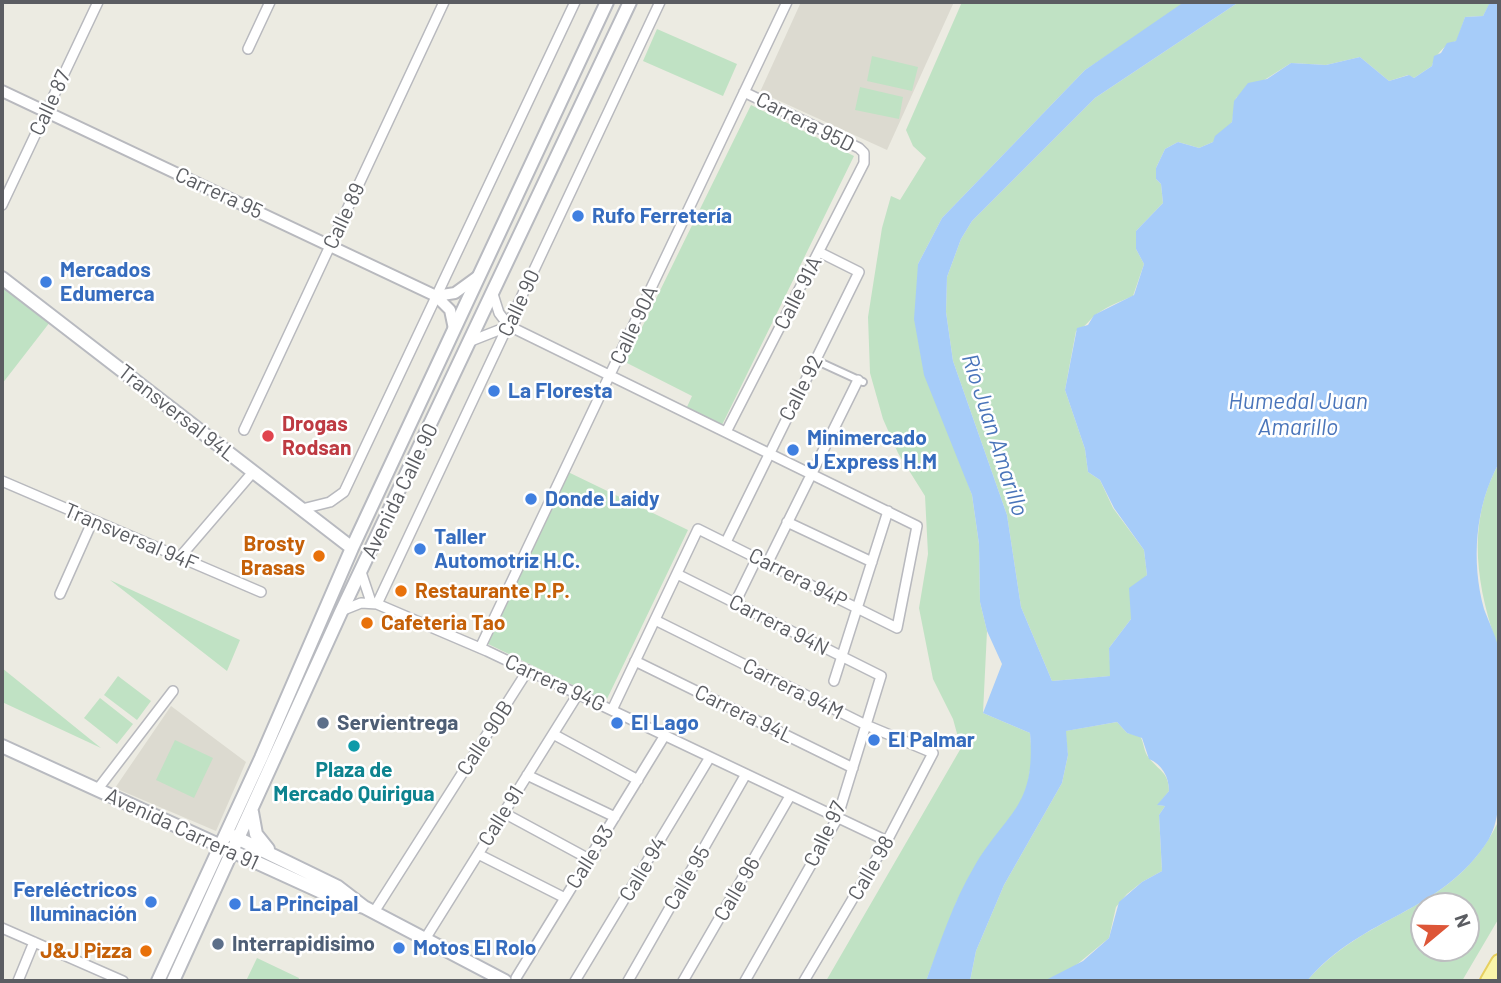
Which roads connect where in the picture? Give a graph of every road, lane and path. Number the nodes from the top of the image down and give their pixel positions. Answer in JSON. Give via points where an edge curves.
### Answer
{"nodes":[{"id":1,"x":98,"y":2,"type":"edge"},
{"id":2,"x":270,"y":2,"type":"edge"},
{"id":3,"x":444,"y":2,"type":"edge"},
{"id":4,"x":575,"y":2,"type":"edge"},
{"id":5,"x":607,"y":2,"type":"edge"},
{"id":6,"x":630,"y":2,"type":"edge"},
{"id":7,"x":660,"y":2,"type":"edge"},
{"id":8,"x":787,"y":2,"type":"edge"},
{"id":9,"x":248,"y":49,"type":"dead end"},
{"id":10,"x":2,"y":91,"type":"edge"},
{"id":11,"x":744,"y":92,"type":"junction"},
{"id":12,"x":46,"y":112,"type":"junction"},
{"id":13,"x":864,"y":153,"type":"joint"},
{"id":14,"x":2,"y":205,"type":"edge"},
{"id":15,"x":331,"y":246,"type":"junction"},
{"id":16,"x":818,"y":252,"type":"junction"},
{"id":17,"x":478,"y":276,"type":"junction"},
{"id":18,"x":2,"y":278,"type":"edge"},
{"id":19,"x":493,"y":294,"type":"junction"},
{"id":20,"x":436,"y":296,"type":"junction"},
{"id":21,"x":509,"y":326,"type":"junction"},
{"id":22,"x":454,"y":329,"type":"junction"},
{"id":23,"x":471,"y":341,"type":"junction"},
{"id":24,"x":815,"y":360,"type":"junction"},
{"id":25,"x":610,"y":375,"type":"junction"},
{"id":26,"x":861,"y":381,"type":"joint"},
{"id":27,"x":244,"y":430,"type":"dead end"},
{"id":28,"x":726,"y":432,"type":"junction"},
{"id":29,"x":769,"y":453,"type":"junction"},
{"id":30,"x":253,"y":472,"type":"junction"},
{"id":31,"x":811,"y":474,"type":"junction"},
{"id":32,"x":2,"y":481,"type":"edge"},
{"id":33,"x":302,"y":509,"type":"junction"},
{"id":34,"x":888,"y":511,"type":"junction"},
{"id":35,"x":93,"y":520,"type":"junction"},
{"id":36,"x":787,"y":522,"type":"junction"},
{"id":37,"x":726,"y":542,"type":"junction"},
{"id":38,"x":352,"y":548,"type":"junction"},
{"id":39,"x":180,"y":557,"type":"junction"},
{"id":40,"x":757,"y":558,"type":"junction"},
{"id":41,"x":872,"y":562,"type":"junction"},
{"id":42,"x":767,"y":564,"type":"junction"},
{"id":43,"x":361,"y":572,"type":"junction"},
{"id":44,"x":677,"y":574,"type":"junction"},
{"id":45,"x":261,"y":592,"type":"dead end"},
{"id":46,"x":60,"y":594,"type":"dead end"},
{"id":47,"x":374,"y":603,"type":"junction"},
{"id":48,"x":734,"y":603,"type":"junction"},
{"id":49,"x":858,"y":608,"type":"junction"},
{"id":50,"x":341,"y":612,"type":"junction"},
{"id":51,"x":655,"y":620,"type":"junction"},
{"id":52,"x":480,"y":648,"type":"junction"},
{"id":53,"x":842,"y":656,"type":"junction"},
{"id":54,"x":635,"y":661,"type":"junction"},
{"id":55,"x":528,"y":670,"type":"junction"},
{"id":56,"x":881,"y":676,"type":"joint"},
{"id":57,"x":834,"y":681,"type":"dead end"},
{"id":58,"x":173,"y":691,"type":"dead end"},
{"id":59,"x":578,"y":694,"type":"junction"},
{"id":60,"x":612,"y":710,"type":"junction"},
{"id":61,"x":866,"y":725,"type":"junction"},
{"id":62,"x":553,"y":734,"type":"junction"},
{"id":63,"x":665,"y":735,"type":"junction"},
{"id":64,"x":2,"y":746,"type":"edge"},
{"id":65,"x":933,"y":753,"type":"joint"},
{"id":66,"x":710,"y":757,"type":"junction"},
{"id":67,"x":853,"y":768,"type":"junction"},
{"id":68,"x":527,"y":775,"type":"junction"},
{"id":69,"x":746,"y":775,"type":"junction"},
{"id":70,"x":638,"y":780,"type":"junction"},
{"id":71,"x":97,"y":790,"type":"junction"},
{"id":72,"x":790,"y":796,"type":"junction"},
{"id":73,"x":252,"y":810,"type":"junction"},
{"id":74,"x":503,"y":813,"type":"junction"},
{"id":75,"x":615,"y":817,"type":"junction"},
{"id":76,"x":837,"y":818,"type":"junction"},
{"id":77,"x":227,"y":833,"type":"junction"},
{"id":78,"x":240,"y":839,"type":"junction"},
{"id":79,"x":887,"y":841,"type":"junction"},
{"id":80,"x":221,"y":846,"type":"junction"},
{"id":81,"x":234,"y":852,"type":"junction"},
{"id":82,"x":478,"y":854,"type":"junction"},
{"id":83,"x":277,"y":855,"type":"junction"},
{"id":84,"x":589,"y":859,"type":"junction"},
{"id":85,"x":565,"y":898,"type":"junction"},
{"id":86,"x":369,"y":909,"type":"junction"},
{"id":87,"x":2,"y":928,"type":"edge"},
{"id":88,"x":425,"y":939,"type":"junction"},
{"id":89,"x":34,"y":942,"type":"junction"},
{"id":90,"x":1499,"y":962,"type":"edge"},
{"id":91,"x":510,"y":980,"type":"edge"},
{"id":92,"x":18,"y":981,"type":"edge"},
{"id":93,"x":123,"y":981,"type":"edge"},
{"id":94,"x":158,"y":981,"type":"edge"},
{"id":95,"x":173,"y":981,"type":"edge"},
{"id":96,"x":575,"y":981,"type":"edge"},
{"id":97,"x":628,"y":981,"type":"edge"},
{"id":98,"x":683,"y":981,"type":"edge"},
{"id":99,"x":745,"y":981,"type":"edge"},
{"id":100,"x":804,"y":981,"type":"edge"},
{"id":101,"x":1488,"y":981,"type":"edge"}],
"edges":[{"from":1,"to":12,"type":"street","name":"Calle 87"},
{"from":2,"to":9,"type":"street"},
{"from":3,"to":15,"type":"street","name":"Calle 89"},
{"from":4,"to":20,"type":"street"},
{"from":5,"to":17,"type":"main road","name":"Avenida Calle 90"},
{"from":6,"to":19,"type":"main road","name":"Avenida Calle 90"},
{"from":7,"to":21,"type":"street","name":"Calle 90"},
{"from":8,"to":11,"type":"street","name":"Calle 90A"},
{"from":10,"to":12,"type":"street","name":"Carrera 95"},
{"from":11,"to":13,"type":"street","name":"Carrera 95D"},
{"from":11,"to":25,"type":"street","name":"Calle 90A"},
{"from":12,"to":14,"type":"street","name":"Calle 87"},
{"from":12,"to":15,"type":"street","name":"Carrera 95"},
{"from":13,"to":16,"type":"street","name":"Calle 91A","via":[[864,163]]},
{"from":15,"to":20,"type":"street","name":"Carrera 95"},
{"from":15,"to":27,"type":"street","name":"Calle 89"},
{"from":16,"to":24,"type":"street","name":"Calle 92","via":[[859,272]]},
{"from":16,"to":28,"type":"street","name":"Calle 91A"},
{"from":17,"to":20,"type":"street","via":[[455,293]]},
{"from":17,"to":22,"type":"main road","name":"Avenida Calle 90"},
{"from":18,"to":30,"type":"main road","name":"Transversal 94L"},
{"from":19,"to":21,"type":"street"},
{"from":19,"to":23,"type":"main road","name":"Avenida Calle 90"},
{"from":20,"to":22,"type":"street","via":[[450,310]]},
{"from":20,"to":33,"type":"street","via":[[344,492],[330,502]]},
{"from":21,"to":23,"type":"street"},
{"from":21,"to":25,"type":"street"},
{"from":21,"to":47,"type":"street","name":"Calle 90"},
{"from":22,"to":38,"type":"main road","name":"Avenida Calle 90"},
{"from":23,"to":43,"type":"main road","name":"Avenida Calle 90"},
{"from":24,"to":26,"type":"street"},
{"from":24,"to":29,"type":"street","name":"Calle 92"},
{"from":25,"to":28,"type":"street"},
{"from":25,"to":52,"type":"street","name":"Calle 90A"},
{"from":26,"to":31,"type":"street"},
{"from":28,"to":29,"type":"street"},
{"from":29,"to":31,"type":"street"},
{"from":29,"to":37,"type":"street","name":"Calle 92"},
{"from":30,"to":33,"type":"main road","name":"Transversal 94L"},
{"from":30,"to":39,"type":"street"},
{"from":31,"to":34,"type":"street"},
{"from":31,"to":36,"type":"street"},
{"from":32,"to":35,"type":"street","name":"Transversal 94F"},
{"from":33,"to":38,"type":"main road","name":"Transversal 94L"},
{"from":34,"to":41,"type":"street"},
{"from":34,"to":49,"type":"street","name":"Carrera 94P","via":[[916,526],[897,628]]},
{"from":35,"to":39,"type":"street","name":"Transversal 94F"},
{"from":35,"to":46,"type":"street"},
{"from":36,"to":41,"type":"street"},
{"from":36,"to":42,"type":"street"},
{"from":37,"to":40,"type":"street","name":"Carrera 94P"},
{"from":37,"to":44,"type":"street","name":"Carrera 94P","via":[[698,529]]},
{"from":38,"to":43,"type":"main road"},
{"from":38,"to":77,"type":"main road","name":"Avenida Calle 90"},
{"from":39,"to":45,"type":"street","name":"Transversal 94F"},
{"from":40,"to":42,"type":"street","name":"Carrera 94P"},
{"from":40,"to":48,"type":"street"},
{"from":41,"to":49,"type":"street"},
{"from":42,"to":49,"type":"street","name":"Carrera 94P"},
{"from":43,"to":47,"type":"street"},
{"from":43,"to":50,"type":"main road","name":"Avenida Calle 90"},
{"from":44,"to":48,"type":"street","name":"Carrera 94N"},
{"from":44,"to":51,"type":"street"},
{"from":47,"to":50,"type":"street"},
{"from":47,"to":52,"type":"street","name":"Carrera 94G"},
{"from":48,"to":53,"type":"street","name":"Carrera 94N"},
{"from":49,"to":53,"type":"street"},
{"from":50,"to":73,"type":"main road","name":"Avenida Calle 90"},
{"from":51,"to":54,"type":"street"},
{"from":51,"to":61,"type":"street","name":"Carrera 94M"},
{"from":52,"to":55,"type":"street","name":"Carrera 94G"},
{"from":53,"to":56,"type":"street","name":"Carrera 94N"},
{"from":53,"to":57,"type":"street"},
{"from":54,"to":60,"type":"street"},
{"from":54,"to":67,"type":"street","name":"Carrera 94L"},
{"from":55,"to":59,"type":"street","name":"Carrera 94G"},
{"from":55,"to":86,"type":"street","name":"Calle 90B"},
{"from":56,"to":61,"type":"street","name":"Calle 97"},
{"from":58,"to":71,"type":"street"},
{"from":59,"to":60,"type":"street","name":"Carrera 94G"},
{"from":59,"to":62,"type":"street","name":"Calle 91"},
{"from":60,"to":63,"type":"street","name":"Carrera 94G"},
{"from":61,"to":65,"type":"street","name":"Carrera 94M"},
{"from":61,"to":67,"type":"street","name":"Calle 97"},
{"from":62,"to":68,"type":"street","name":"Calle 91"},
{"from":62,"to":70,"type":"street"},
{"from":63,"to":66,"type":"street","name":"Carrera 94G"},
{"from":63,"to":70,"type":"street","name":"Calle 93"},
{"from":64,"to":71,"type":"main road","name":"Avenida Carrera 91"},
{"from":65,"to":79,"type":"street","name":"Calle 98"},
{"from":66,"to":69,"type":"street","name":"Carrera 94G"},
{"from":66,"to":96,"type":"street","name":"Calle 94"},
{"from":67,"to":76,"type":"street","name":"Calle 97"},
{"from":68,"to":74,"type":"street","name":"Calle 91"},
{"from":68,"to":75,"type":"street"},
{"from":69,"to":72,"type":"street","name":"Carrera 94G"},
{"from":69,"to":97,"type":"street","name":"Calle 95"},
{"from":70,"to":75,"type":"street","name":"Calle 93"},
{"from":71,"to":80,"type":"main road","name":"Avenida Carrera 91"},
{"from":72,"to":76,"type":"street","name":"Carrera 94G"},
{"from":72,"to":98,"type":"street","name":"Calle 96"},
{"from":73,"to":78,"type":"main road","name":"Avenida Calle 90"},
{"from":73,"to":83,"type":"main road","via":[[256,834]]},
{"from":74,"to":82,"type":"street","name":"Calle 91"},
{"from":74,"to":84,"type":"street"},
{"from":75,"to":84,"type":"street","name":"Calle 93"},
{"from":76,"to":79,"type":"street","name":"Carrera 94G"},
{"from":76,"to":99,"type":"street","name":"Calle 97"},
{"from":77,"to":78,"type":"main road","name":"Avenida Carrera 91"},
{"from":77,"to":80,"type":"main road","name":"Avenida Calle 90"},
{"from":78,"to":81,"type":"main road","name":"Avenida Calle 90"},
{"from":78,"to":83,"type":"main road","name":"Avenida Carrera 91"},
{"from":79,"to":100,"type":"street","name":"Calle 98"},
{"from":80,"to":81,"type":"main road","name":"Avenida Carrera 91"},
{"from":80,"to":94,"type":"main road","name":"Avenida Calle 90"},
{"from":81,"to":86,"type":"main road","name":"Avenida Carrera 91","via":[[338,900]]},
{"from":81,"to":95,"type":"main road","name":"Avenida Calle 90"},
{"from":82,"to":85,"type":"street"},
{"from":82,"to":88,"type":"street","name":"Calle 91"},
{"from":83,"to":86,"type":"main road","name":"Avenida Carrera 91"},
{"from":84,"to":85,"type":"street","name":"Calle 93"},
{"from":85,"to":91,"type":"street","name":"Calle 93"},
{"from":86,"to":88,"type":"main road","name":"Avenida Carrera 91"},
{"from":87,"to":89,"type":"street"},
{"from":88,"to":91,"type":"main road","name":"Avenida Carrera 91"},
{"from":89,"to":92,"type":"street"},
{"from":89,"to":93,"type":"street"},
{"from":90,"to":101,"type":"main road"}]}
